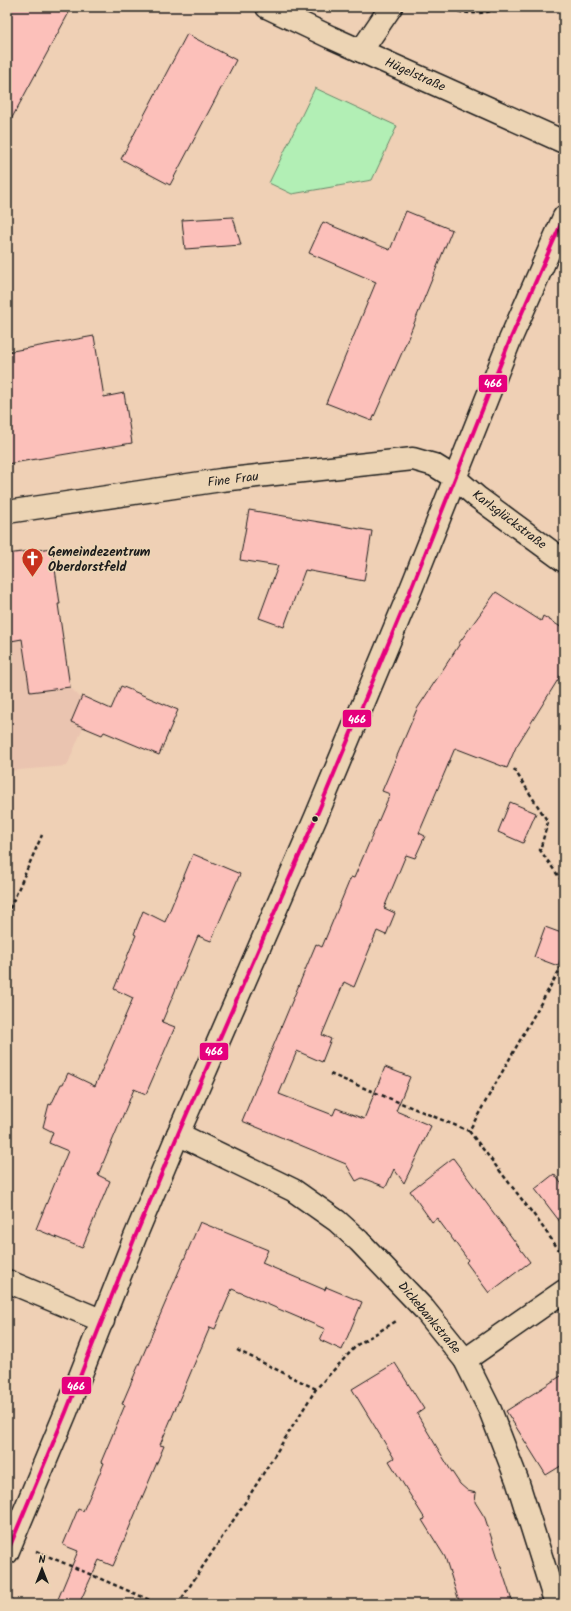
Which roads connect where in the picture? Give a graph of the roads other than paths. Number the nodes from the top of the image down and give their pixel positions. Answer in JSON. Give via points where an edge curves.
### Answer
{"nodes":[{"id":1,"x":266,"y":7,"type":"edge"},
{"id":2,"x":391,"y":7,"type":"edge"},
{"id":3,"x":361,"y":51,"type":"junction"},
{"id":4,"x":564,"y":142,"type":"edge"},
{"id":5,"x":564,"y":217,"type":"edge"},
{"id":6,"x":455,"y":478,"type":"junction"},
{"id":7,"x":7,"y":512,"type":"edge"},
{"id":8,"x":564,"y":561,"type":"edge"},
{"id":9,"x":178,"y":1134,"type":"junction"},
{"id":10,"x":7,"y":1281,"type":"edge"},
{"id":11,"x":564,"y":1292,"type":"edge"},
{"id":12,"x":103,"y":1321,"type":"junction"},
{"id":13,"x":465,"y":1360,"type":"junction"},
{"id":14,"x":10,"y":1547,"type":"edge"},
{"id":15,"x":556,"y":1604,"type":"edge"}],
"edges":[{"from":1,"to":3,"type":"street","name":"Hügelstraße"},
{"from":2,"to":3,"type":"street"},
{"from":3,"to":4,"type":"street","name":"Hügelstraße"},
{"from":5,"to":6,"type":"street","via":[[510,340]]},
{"from":6,"to":7,"type":"street","name":"Fine Frau","via":[[434,465],[413,459],[221,480]]},
{"from":6,"to":8,"type":"street","name":"Karlsglückstraße","via":[[477,498]]},
{"from":6,"to":9,"type":"street","via":[[316,817]]},
{"from":9,"to":12,"type":"street"},
{"from":9,"to":13,"type":"street","name":"Dickebankstraße","via":[[293,1190],[337,1221],[419,1303]]},
{"from":10,"to":12,"type":"street"},
{"from":11,"to":13,"type":"street"},
{"from":12,"to":14,"type":"street"},
{"from":13,"to":15,"type":"street","name":"Dickebankstraße","via":[[490,1410],[515,1473]]}]}
